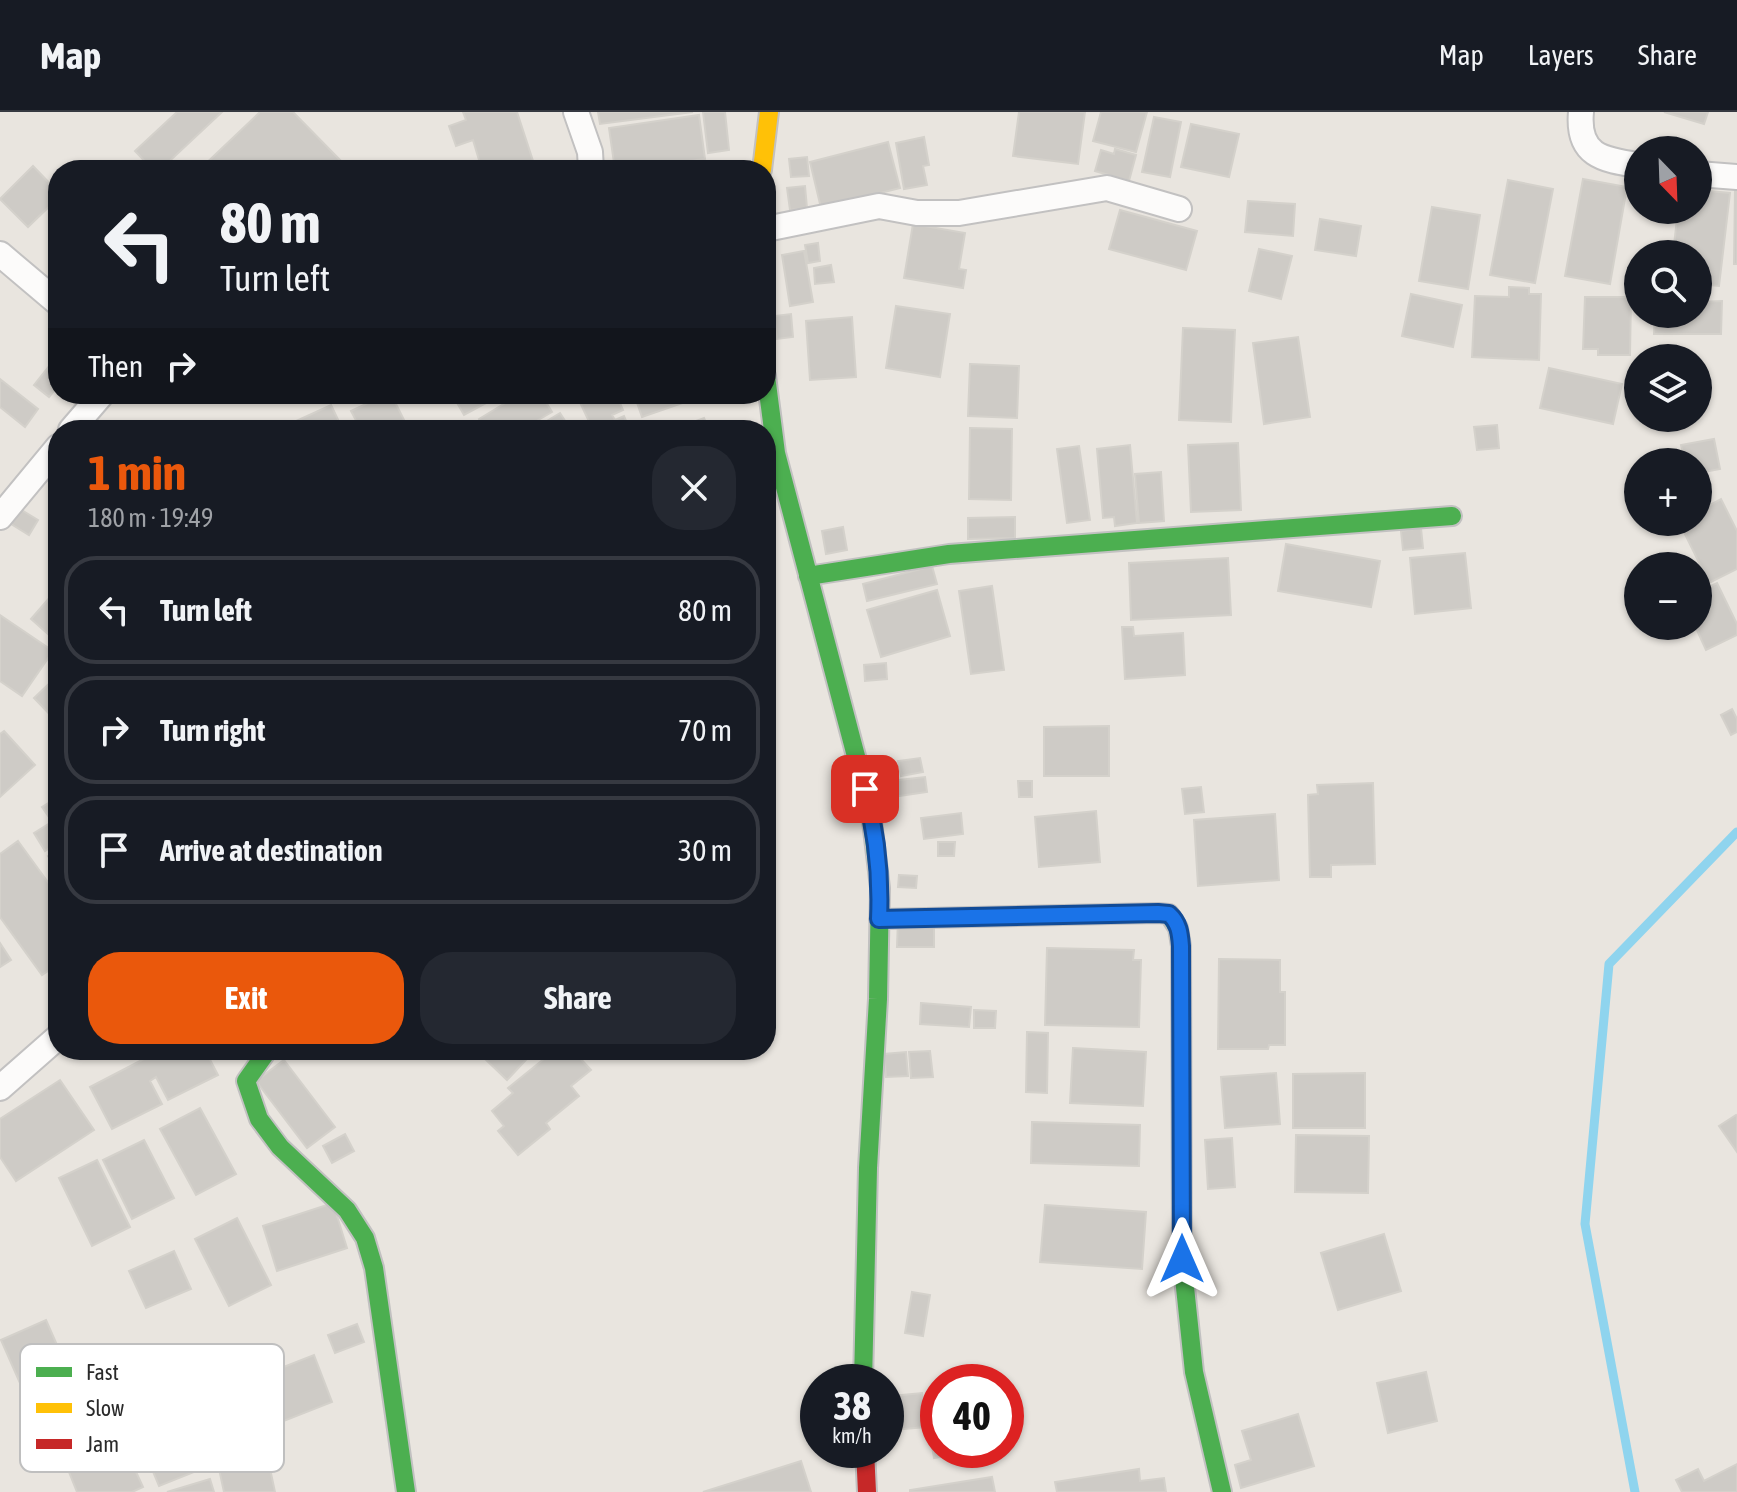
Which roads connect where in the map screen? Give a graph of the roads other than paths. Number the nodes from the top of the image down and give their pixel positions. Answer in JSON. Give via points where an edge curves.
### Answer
{"nodes":[{"id":1,"x":576,"y":112,"type":"edge"},
{"id":2,"x":769,"y":112,"type":"edge"},
{"id":3,"x":1581,"y":112,"type":"edge"},
{"id":4,"x":590,"y":160,"type":"edge"},
{"id":5,"x":763,"y":160,"type":"edge"},
{"id":6,"x":1624,"y":163,"type":"edge"},
{"id":7,"x":1712,"y":175,"type":"edge"},
{"id":8,"x":1737,"y":177,"type":"edge"},
{"id":9,"x":1179,"y":209,"type":"dead end"},
{"id":10,"x":776,"y":227,"type":"edge"},
{"id":11,"x":0,"y":254,"type":"edge"},
{"id":12,"x":48,"y":295,"type":"edge"},
{"id":13,"x":93,"y":404,"type":"edge"},
{"id":14,"x":80,"y":420,"type":"edge"},
{"id":15,"x":776,"y":453,"type":"edge"},
{"id":16,"x":48,"y":459,"type":"edge"},
{"id":17,"x":1452,"y":516,"type":"dead end"},
{"id":18,"x":0,"y":517,"type":"edge"},
{"id":19,"x":808,"y":576,"type":"junction"},
{"id":20,"x":879,"y":919,"type":"junction"},
{"id":21,"x":48,"y":1046,"type":"edge"},
{"id":22,"x":261,"y":1060,"type":"edge"},
{"id":23,"x":0,"y":1088,"type":"edge"},
{"id":24,"x":863,"y":1364,"type":"edge"},
{"id":25,"x":866,"y":1468,"type":"edge"},
{"id":26,"x":406,"y":1492,"type":"edge"},
{"id":27,"x":867,"y":1492,"type":"edge"},
{"id":28,"x":1222,"y":1492,"type":"edge"}],
"edges":[{"from":1,"to":4,"type":"street"},
{"from":2,"to":5,"type":"street"},
{"from":3,"to":6,"type":"street","via":[[1582,138],[1589,149],[1607,161]]},
{"from":7,"to":8,"type":"street"},
{"from":9,"to":10,"type":"street","via":[[1107,188],[959,213],[879,206]]},
{"from":11,"to":12,"type":"street"},
{"from":13,"to":14,"type":"street"},
{"from":15,"to":19,"type":"street"},
{"from":16,"to":18,"type":"street"},
{"from":17,"to":19,"type":"street","via":[[949,554]]},
{"from":19,"to":20,"type":"street","via":[[871,813]]},
{"from":20,"to":24,"type":"street"},
{"from":20,"to":28,"type":"street","via":[[1158,913],[1175,919],[1181,946],[1184,1274],[1194,1372]]},
{"from":21,"to":23,"type":"street"},
{"from":22,"to":26,"type":"street","via":[[246,1081],[259,1119],[280,1147],[347,1210],[365,1238],[374,1268]]},
{"from":25,"to":27,"type":"street"}]}
